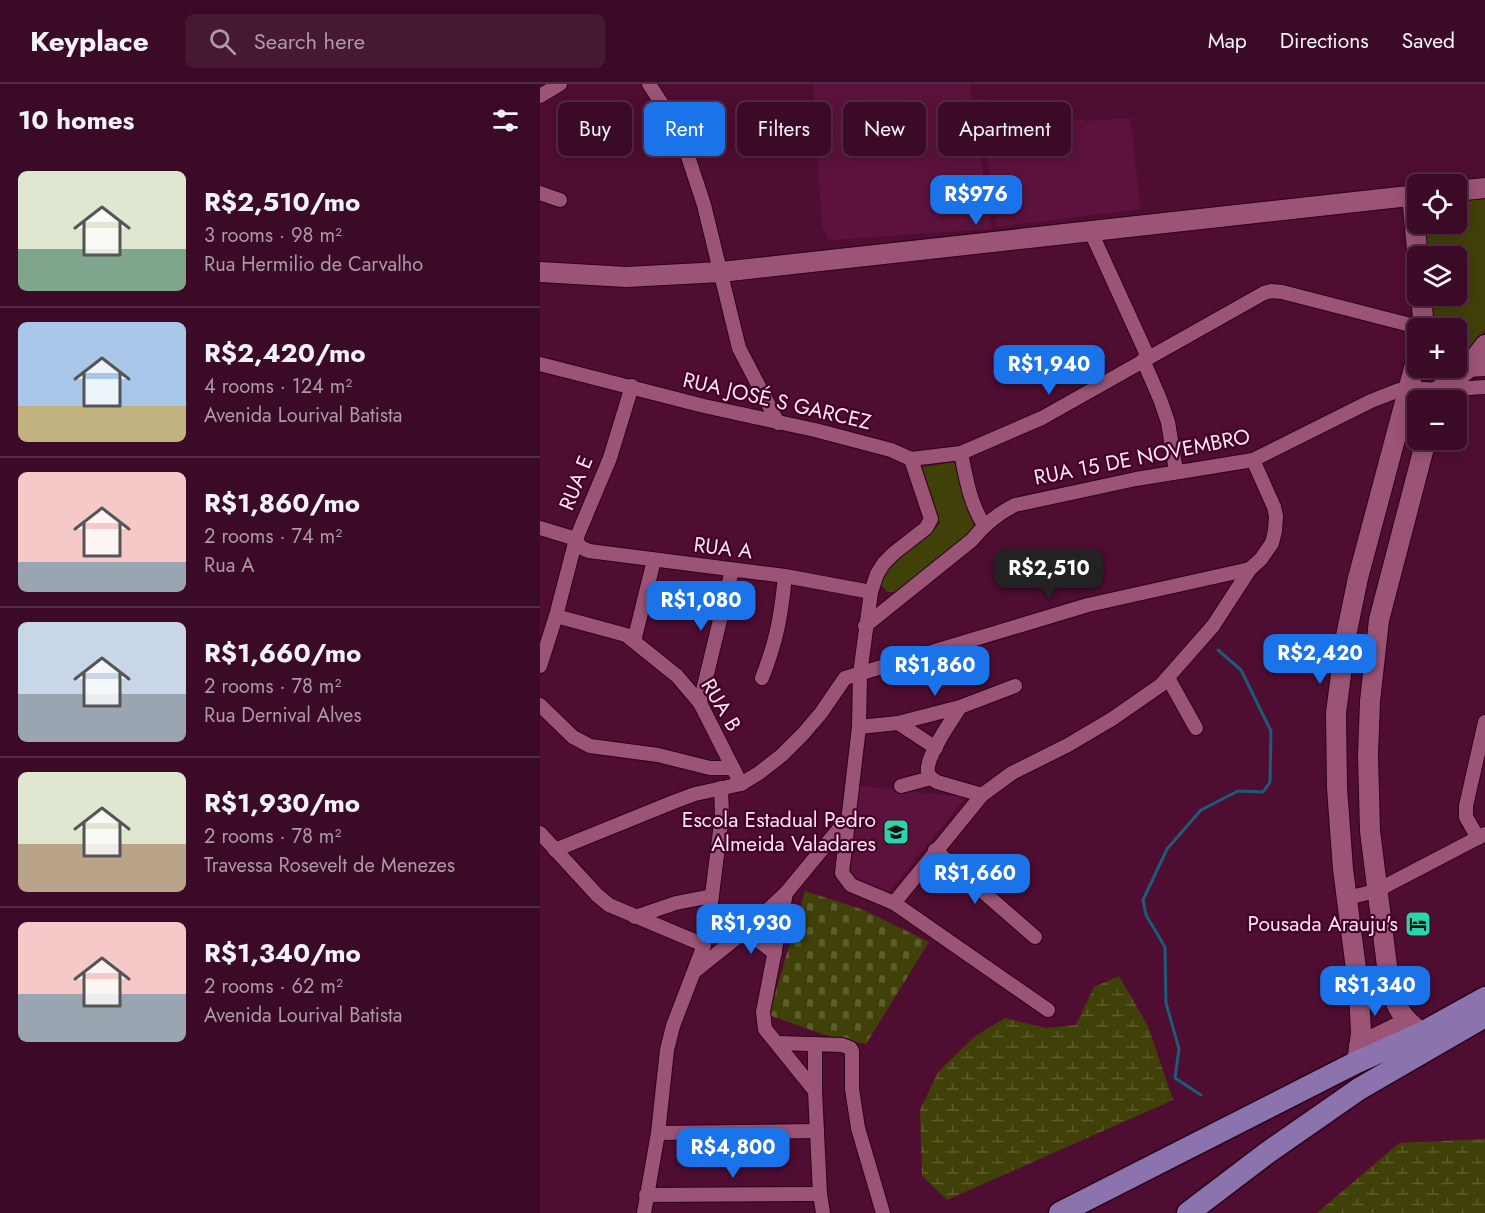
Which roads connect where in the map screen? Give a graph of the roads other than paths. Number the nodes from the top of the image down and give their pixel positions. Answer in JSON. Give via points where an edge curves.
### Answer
{"nodes":[{"id":1,"x":560,"y":84,"type":"edge"},
{"id":2,"x":650,"y":84,"type":"edge"},
{"id":3,"x":540,"y":96,"type":"edge"},
{"id":4,"x":1485,"y":188,"type":"edge"},
{"id":5,"x":1467,"y":190,"type":"edge"},
{"id":6,"x":540,"y":193,"type":"edge"},
{"id":7,"x":1407,"y":196,"type":"edge"},
{"id":8,"x":560,"y":200,"type":"dead end"},
{"id":9,"x":1091,"y":232,"type":"junction"},
{"id":10,"x":540,"y":272,"type":"edge"},
{"id":11,"x":721,"y":272,"type":"junction"},
{"id":12,"x":1407,"y":324,"type":"edge"},
{"id":13,"x":1485,"y":345,"type":"edge"},
{"id":14,"x":1145,"y":358,"type":"junction"},
{"id":15,"x":540,"y":364,"type":"edge"},
{"id":16,"x":1475,"y":370,"type":"edge"},
{"id":17,"x":1410,"y":380,"type":"junction"},
{"id":18,"x":632,"y":386,"type":"junction"},
{"id":19,"x":1485,"y":387,"type":"edge"},
{"id":20,"x":1429,"y":390,"type":"edge"},
{"id":21,"x":1445,"y":390,"type":"edge"},
{"id":22,"x":1467,"y":390,"type":"edge"},
{"id":23,"x":778,"y":423,"type":"junction"},
{"id":24,"x":1423,"y":450,"type":"edge"},
{"id":25,"x":961,"y":453,"type":"junction"},
{"id":26,"x":911,"y":459,"type":"junction"},
{"id":27,"x":1253,"y":460,"type":"junction"},
{"id":28,"x":1176,"y":471,"type":"junction"},
{"id":29,"x":984,"y":525,"type":"junction"},
{"id":30,"x":540,"y":528,"type":"edge"},
{"id":31,"x":576,"y":539,"type":"junction"},
{"id":32,"x":654,"y":560,"type":"junction"},
{"id":33,"x":1250,"y":569,"type":"junction"},
{"id":34,"x":732,"y":570,"type":"junction"},
{"id":35,"x":785,"y":576,"type":"junction"},
{"id":36,"x":871,"y":592,"type":"junction"},
{"id":37,"x":556,"y":616,"type":"junction"},
{"id":38,"x":865,"y":626,"type":"junction"},
{"id":39,"x":634,"y":641,"type":"junction"},
{"id":40,"x":540,"y":666,"type":"edge"},
{"id":41,"x":860,"y":674,"type":"junction"},
{"id":42,"x":762,"y":678,"type":"dead end"},
{"id":43,"x":1168,"y":678,"type":"junction"},
{"id":44,"x":1015,"y":686,"type":"dead end"},
{"id":45,"x":700,"y":702,"type":"junction"},
{"id":46,"x":540,"y":705,"type":"edge"},
{"id":47,"x":960,"y":707,"type":"junction"},
{"id":48,"x":1485,"y":722,"type":"edge"},
{"id":49,"x":898,"y":723,"type":"junction"},
{"id":50,"x":859,"y":727,"type":"junction"},
{"id":51,"x":1196,"y":728,"type":"dead end"},
{"id":52,"x":936,"y":748,"type":"junction"},
{"id":53,"x":733,"y":768,"type":"junction"},
{"id":54,"x":931,"y":778,"type":"junction"},
{"id":55,"x":741,"y":784,"type":"junction"},
{"id":56,"x":901,"y":786,"type":"dead end"},
{"id":57,"x":721,"y":788,"type":"junction"},
{"id":58,"x":982,"y":795,"type":"junction"},
{"id":59,"x":849,"y":817,"type":"junction"},
{"id":60,"x":540,"y":833,"type":"edge"},
{"id":61,"x":1482,"y":836,"type":"edge"},
{"id":62,"x":555,"y":850,"type":"junction"},
{"id":63,"x":935,"y":850,"type":"junction"},
{"id":64,"x":1377,"y":891,"type":"junction"},
{"id":65,"x":786,"y":893,"type":"junction"},
{"id":66,"x":712,"y":896,"type":"junction"},
{"id":67,"x":1347,"y":898,"type":"junction"},
{"id":68,"x":894,"y":903,"type":"junction"},
{"id":69,"x":635,"y":918,"type":"junction"},
{"id":70,"x":745,"y":931,"type":"junction"},
{"id":71,"x":1035,"y":937,"type":"dead end"},
{"id":72,"x":704,"y":945,"type":"junction"},
{"id":73,"x":775,"y":952,"type":"junction"},
{"id":74,"x":694,"y":970,"type":"junction"},
{"id":75,"x":1389,"y":982,"type":"junction"},
{"id":76,"x":1359,"y":992,"type":"junction"},
{"id":77,"x":1485,"y":998,"type":"edge"},
{"id":78,"x":1048,"y":1010,"type":"dead end"},
{"id":79,"x":1485,"y":1016,"type":"edge"},
{"id":80,"x":1415,"y":1027,"type":"junction"},
{"id":81,"x":777,"y":1043,"type":"junction"},
{"id":82,"x":816,"y":1044,"type":"junction"},
{"id":83,"x":1358,"y":1054,"type":"junction"},
{"id":84,"x":815,"y":1091,"type":"junction"},
{"id":85,"x":817,"y":1131,"type":"junction"},
{"id":86,"x":658,"y":1132,"type":"junction"},
{"id":87,"x":820,"y":1194,"type":"junction"},
{"id":88,"x":646,"y":1195,"type":"junction"},
{"id":89,"x":644,"y":1213,"type":"edge"},
{"id":90,"x":824,"y":1213,"type":"edge"},
{"id":91,"x":883,"y":1213,"type":"edge"},
{"id":92,"x":1060,"y":1213,"type":"edge"},
{"id":93,"x":1188,"y":1213,"type":"edge"}],
"edges":[{"from":1,"to":3,"type":"street"},
{"from":2,"to":11,"type":"street","via":[[684,143]]},
{"from":4,"to":5,"type":"main road"},
{"from":6,"to":8,"type":"street"},
{"from":7,"to":9,"type":"main road"},
{"from":9,"to":11,"type":"main road"},
{"from":9,"to":14,"type":"street"},
{"from":10,"to":11,"type":"main road","via":[[626,277]]},
{"from":11,"to":23,"type":"street","via":[[739,348]]},
{"from":12,"to":14,"type":"street","via":[[1271,291]]},
{"from":13,"to":16,"type":"main road"},
{"from":14,"to":25,"type":"street","via":[[1042,418]]},
{"from":14,"to":28,"type":"street","via":[[1168,422]]},
{"from":15,"to":18,"type":"street","name":"RUA JOSÉ S GARCEZ"},
{"from":16,"to":17,"type":"street"},
{"from":16,"to":21,"type":"main road"},
{"from":17,"to":20,"type":"street"},
{"from":17,"to":27,"type":"street","name":"RUA 15 DE NOVEMBRO"},
{"from":17,"to":67,"type":"main road","via":[[1358,578],[1336,713],[1337,788]]},
{"from":18,"to":23,"type":"street","name":"RUA JOSÉ S GARCEZ"},
{"from":18,"to":31,"type":"street","name":"RUA E","via":[[610,458]]},
{"from":19,"to":22,"type":"street"},
{"from":23,"to":26,"type":"street","name":"RUA JOSÉ S GARCEZ","via":[[891,450]]},
{"from":24,"to":64,"type":"main road","via":[[1379,620],[1370,701],[1370,831]]},
{"from":25,"to":26,"type":"street"},
{"from":25,"to":29,"type":"street","via":[[970,495]]},
{"from":26,"to":36,"type":"street","via":[[931,519],[926,528],[884,563]]},
{"from":27,"to":28,"type":"street","name":"RUA 15 DE NOVEMBRO"},
{"from":27,"to":33,"type":"street","via":[[1276,516],[1272,543]]},
{"from":28,"to":29,"type":"street","name":"RUA 15 DE NOVEMBRO","via":[[1015,505]]},
{"from":29,"to":38,"type":"street","name":"RUA 15 DE NOVEMBRO","via":[[972,540]]},
{"from":30,"to":31,"type":"street","name":"RUA A"},
{"from":31,"to":32,"type":"street","name":"RUA A","via":[[580,547],[590,551]]},
{"from":31,"to":37,"type":"street","name":"RUA E"},
{"from":32,"to":34,"type":"street","name":"RUA A"},
{"from":32,"to":39,"type":"street"},
{"from":33,"to":41,"type":"street","via":[[1088,605]]},
{"from":33,"to":43,"type":"street","via":[[1213,626]]},
{"from":34,"to":35,"type":"street","name":"RUA A"},
{"from":34,"to":45,"type":"street"},
{"from":35,"to":36,"type":"street","name":"RUA A"},
{"from":35,"to":42,"type":"street","via":[[780,623]]},
{"from":36,"to":38,"type":"street"},
{"from":37,"to":39,"type":"street","name":"RUA B","via":[[626,635]]},
{"from":37,"to":40,"type":"street","name":"RUA E"},
{"from":38,"to":41,"type":"street"},
{"from":39,"to":45,"type":"street","name":"RUA B","via":[[677,676]]},
{"from":41,"to":50,"type":"street"},
{"from":41,"to":55,"type":"street","via":[[845,678],[803,734],[782,755]]},
{"from":43,"to":51,"type":"street"},
{"from":43,"to":58,"type":"street","via":[[1112,719],[1012,773]]},
{"from":44,"to":47,"type":"street"},
{"from":45,"to":53,"type":"street","name":"RUA B"},
{"from":46,"to":53,"type":"street","via":[[573,737],[590,746],[658,755],[710,768]]},
{"from":47,"to":49,"type":"street"},
{"from":47,"to":52,"type":"street"},
{"from":48,"to":61,"type":"street","via":[[1466,806],[1466,817]]},
{"from":49,"to":50,"type":"street"},
{"from":49,"to":52,"type":"street"},
{"from":50,"to":59,"type":"street"},
{"from":52,"to":54,"type":"street","via":[[928,766]]},
{"from":53,"to":55,"type":"street","name":"RUA B"},
{"from":54,"to":56,"type":"street"},
{"from":54,"to":58,"type":"street"},
{"from":55,"to":57,"type":"street"},
{"from":57,"to":62,"type":"street","via":[[676,801]]},
{"from":57,"to":66,"type":"street","via":[[722,815]]},
{"from":58,"to":63,"type":"street"},
{"from":59,"to":65,"type":"street"},
{"from":59,"to":68,"type":"street","via":[[842,864],[845,879]]},
{"from":60,"to":62,"type":"street"},
{"from":61,"to":64,"type":"street"},
{"from":62,"to":69,"type":"street","via":[[597,895]]},
{"from":63,"to":68,"type":"street"},
{"from":63,"to":71,"type":"street"},
{"from":64,"to":67,"type":"street"},
{"from":64,"to":75,"type":"main road"},
{"from":65,"to":70,"type":"street"},
{"from":65,"to":73,"type":"street"},
{"from":66,"to":69,"type":"street","via":[[676,903]]},
{"from":66,"to":72,"type":"street"},
{"from":67,"to":76,"type":"main road"},
{"from":68,"to":78,"type":"street"},
{"from":69,"to":72,"type":"street"},
{"from":70,"to":73,"type":"street"},
{"from":70,"to":74,"type":"street"},
{"from":72,"to":74,"type":"street"},
{"from":73,"to":81,"type":"street","via":[[763,1022]]},
{"from":74,"to":86,"type":"street","via":[[669,1042]]},
{"from":75,"to":76,"type":"main road"},
{"from":75,"to":80,"type":"main road","via":[[1395,1004]]},
{"from":76,"to":83,"type":"main road"},
{"from":77,"to":80,"type":"highway"},
{"from":79,"to":93,"type":"highway","via":[[1359,1089]]},
{"from":80,"to":83,"type":"highway"},
{"from":81,"to":82,"type":"street"},
{"from":81,"to":84,"type":"street"},
{"from":82,"to":84,"type":"street"},
{"from":82,"to":91,"type":"street","via":[[852,1051],[858,1128]]},
{"from":83,"to":92,"type":"highway"},
{"from":84,"to":85,"type":"street"},
{"from":85,"to":86,"type":"street"},
{"from":85,"to":87,"type":"street"},
{"from":86,"to":88,"type":"street"},
{"from":87,"to":88,"type":"street"},
{"from":87,"to":90,"type":"street"},
{"from":88,"to":89,"type":"street"}]}
